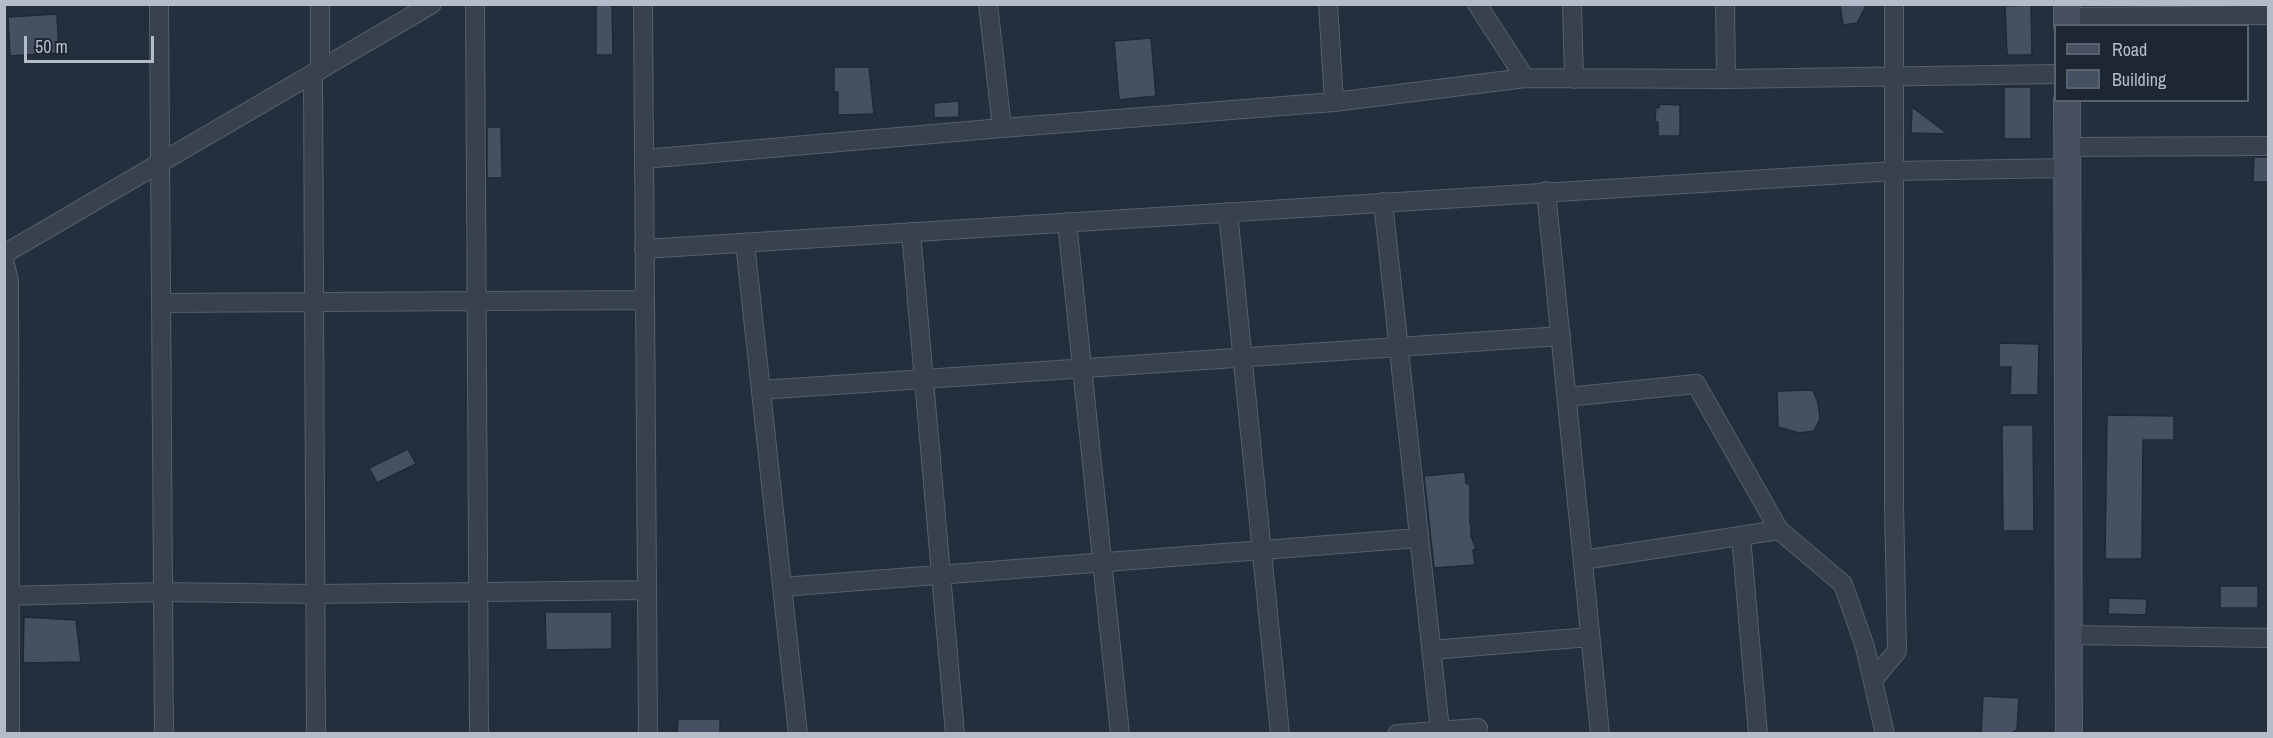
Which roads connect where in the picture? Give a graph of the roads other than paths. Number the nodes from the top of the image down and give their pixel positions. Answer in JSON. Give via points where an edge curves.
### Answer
{"nodes":[{"id":1,"x":159,"y":4,"type":"edge"},
{"id":2,"x":320,"y":4,"type":"edge"},
{"id":3,"x":432,"y":4,"type":"edge"},
{"id":4,"x":475,"y":4,"type":"edge"},
{"id":5,"x":643,"y":4,"type":"edge"},
{"id":6,"x":988,"y":4,"type":"edge"},
{"id":7,"x":1328,"y":4,"type":"edge"},
{"id":8,"x":1477,"y":4,"type":"edge"},
{"id":9,"x":1572,"y":4,"type":"edge"},
{"id":10,"x":1725,"y":4,"type":"edge"},
{"id":11,"x":1894,"y":4,"type":"edge"},
{"id":12,"x":2268,"y":15,"type":"edge"},
{"id":13,"x":2067,"y":16,"type":"edge"},
{"id":14,"x":317,"y":72,"type":"junction"},
{"id":15,"x":2054,"y":74,"type":"edge"},
{"id":16,"x":1893,"y":75,"type":"junction"},
{"id":17,"x":1525,"y":78,"type":"junction"},
{"id":18,"x":1574,"y":79,"type":"junction"},
{"id":19,"x":1726,"y":79,"type":"junction"},
{"id":20,"x":1334,"y":102,"type":"junction"},
{"id":21,"x":2067,"y":102,"type":"edge"},
{"id":22,"x":1002,"y":128,"type":"junction"},
{"id":23,"x":2268,"y":146,"type":"edge"},
{"id":24,"x":2067,"y":157,"type":"junction"},
{"id":25,"x":644,"y":159,"type":"junction"},
{"id":26,"x":160,"y":164,"type":"junction"},
{"id":27,"x":1894,"y":171,"type":"junction"},
{"id":28,"x":1546,"y":191,"type":"junction"},
{"id":29,"x":1383,"y":202,"type":"junction"},
{"id":30,"x":1228,"y":212,"type":"junction"},
{"id":31,"x":1067,"y":222,"type":"junction"},
{"id":32,"x":911,"y":232,"type":"junction"},
{"id":33,"x":745,"y":243,"type":"junction"},
{"id":34,"x":644,"y":249,"type":"junction"},
{"id":35,"x":4,"y":254,"type":"edge"},
{"id":36,"x":4,"y":260,"type":"edge"},
{"id":37,"x":644,"y":300,"type":"junction"},
{"id":38,"x":314,"y":301,"type":"junction"},
{"id":39,"x":161,"y":303,"type":"junction"},
{"id":40,"x":476,"y":303,"type":"junction"},
{"id":41,"x":1561,"y":336,"type":"junction"},
{"id":42,"x":1399,"y":347,"type":"junction"},
{"id":43,"x":1243,"y":358,"type":"junction"},
{"id":44,"x":1082,"y":369,"type":"junction"},
{"id":45,"x":924,"y":379,"type":"junction"},
{"id":46,"x":761,"y":390,"type":"junction"},
{"id":47,"x":1567,"y":397,"type":"junction"},
{"id":48,"x":1779,"y":530,"type":"junction"},
{"id":49,"x":1741,"y":536,"type":"junction"},
{"id":50,"x":1419,"y":538,"type":"junction"},
{"id":51,"x":1262,"y":550,"type":"junction"},
{"id":52,"x":1583,"y":560,"type":"junction"},
{"id":53,"x":1102,"y":562,"type":"junction"},
{"id":54,"x":941,"y":575,"type":"junction"},
{"id":55,"x":782,"y":587,"type":"junction"},
{"id":56,"x":647,"y":590,"type":"junction"},
{"id":57,"x":163,"y":592,"type":"junction"},
{"id":58,"x":478,"y":592,"type":"junction"},
{"id":59,"x":315,"y":594,"type":"junction"},
{"id":60,"x":7,"y":596,"type":"edge"},
{"id":61,"x":2069,"y":635,"type":"junction"},
{"id":62,"x":1590,"y":637,"type":"junction"},
{"id":63,"x":2268,"y":638,"type":"edge"},
{"id":64,"x":1431,"y":650,"type":"junction"},
{"id":65,"x":1873,"y":680,"type":"junction"},
{"id":66,"x":1478,"y":728,"type":"dead end"},
{"id":67,"x":1440,"y":730,"type":"junction"},
{"id":68,"x":10,"y":734,"type":"edge"},
{"id":69,"x":164,"y":734,"type":"edge"},
{"id":70,"x":316,"y":734,"type":"edge"},
{"id":71,"x":479,"y":734,"type":"edge"},
{"id":72,"x":648,"y":734,"type":"edge"},
{"id":73,"x":798,"y":734,"type":"edge"},
{"id":74,"x":955,"y":734,"type":"edge"},
{"id":75,"x":1120,"y":734,"type":"edge"},
{"id":76,"x":1280,"y":734,"type":"edge"},
{"id":77,"x":1397,"y":734,"type":"edge"},
{"id":78,"x":1600,"y":734,"type":"edge"},
{"id":79,"x":1758,"y":734,"type":"edge"},
{"id":80,"x":1884,"y":734,"type":"edge"},
{"id":81,"x":2069,"y":734,"type":"edge"}],
"edges":[{"from":1,"to":26,"type":"street"},
{"from":2,"to":14,"type":"street"},
{"from":3,"to":14,"type":"street"},
{"from":4,"to":40,"type":"street"},
{"from":5,"to":25,"type":"street"},
{"from":6,"to":22,"type":"street"},
{"from":7,"to":20,"type":"street"},
{"from":8,"to":17,"type":"street"},
{"from":9,"to":18,"type":"street"},
{"from":10,"to":19,"type":"street"},
{"from":11,"to":16,"type":"street"},
{"from":12,"to":13,"type":"street"},
{"from":14,"to":26,"type":"street"},
{"from":14,"to":38,"type":"street"},
{"from":15,"to":16,"type":"street"},
{"from":16,"to":19,"type":"street"},
{"from":16,"to":27,"type":"street"},
{"from":17,"to":18,"type":"street"},
{"from":17,"to":20,"type":"street"},
{"from":18,"to":19,"type":"street"},
{"from":20,"to":22,"type":"street"},
{"from":21,"to":24,"type":"street"},
{"from":22,"to":25,"type":"street"},
{"from":23,"to":24,"type":"street"},
{"from":24,"to":27,"type":"street"},
{"from":24,"to":61,"type":"street"},
{"from":25,"to":34,"type":"street"},
{"from":26,"to":35,"type":"street"},
{"from":26,"to":39,"type":"street"},
{"from":27,"to":28,"type":"street"},
{"from":27,"to":65,"type":"street","via":[[1897,651]]},
{"from":28,"to":29,"type":"street"},
{"from":28,"to":41,"type":"street"},
{"from":29,"to":30,"type":"street"},
{"from":29,"to":42,"type":"street"},
{"from":30,"to":31,"type":"street"},
{"from":30,"to":43,"type":"street"},
{"from":31,"to":32,"type":"street"},
{"from":31,"to":44,"type":"street"},
{"from":32,"to":33,"type":"street"},
{"from":32,"to":45,"type":"street"},
{"from":33,"to":34,"type":"street"},
{"from":33,"to":46,"type":"street"},
{"from":34,"to":37,"type":"street"},
{"from":36,"to":60,"type":"street","via":[[9,280]]},
{"from":37,"to":40,"type":"street"},
{"from":37,"to":56,"type":"street"},
{"from":38,"to":39,"type":"street"},
{"from":38,"to":40,"type":"street"},
{"from":38,"to":59,"type":"street"},
{"from":39,"to":57,"type":"street"},
{"from":40,"to":58,"type":"street"},
{"from":41,"to":42,"type":"street"},
{"from":41,"to":47,"type":"street"},
{"from":42,"to":43,"type":"street"},
{"from":42,"to":50,"type":"street"},
{"from":43,"to":44,"type":"street"},
{"from":43,"to":51,"type":"street"},
{"from":44,"to":45,"type":"street"},
{"from":44,"to":53,"type":"street"},
{"from":45,"to":46,"type":"street"},
{"from":45,"to":54,"type":"street"},
{"from":46,"to":55,"type":"street"},
{"from":47,"to":48,"type":"street","via":[[1696,384]]},
{"from":47,"to":52,"type":"street"},
{"from":48,"to":49,"type":"street"},
{"from":48,"to":65,"type":"street","via":[[1843,584]]},
{"from":49,"to":52,"type":"street"},
{"from":49,"to":79,"type":"street"},
{"from":50,"to":51,"type":"street"},
{"from":50,"to":64,"type":"street"},
{"from":51,"to":53,"type":"street"},
{"from":51,"to":76,"type":"street"},
{"from":52,"to":62,"type":"street"},
{"from":53,"to":54,"type":"street"},
{"from":53,"to":75,"type":"street"},
{"from":54,"to":55,"type":"street"},
{"from":54,"to":74,"type":"street"},
{"from":55,"to":73,"type":"street"},
{"from":56,"to":58,"type":"street"},
{"from":56,"to":72,"type":"street"},
{"from":57,"to":59,"type":"street"},
{"from":57,"to":60,"type":"street"},
{"from":57,"to":69,"type":"street"},
{"from":58,"to":59,"type":"street"},
{"from":58,"to":71,"type":"street"},
{"from":59,"to":70,"type":"street"},
{"from":60,"to":68,"type":"street"},
{"from":61,"to":63,"type":"street"},
{"from":61,"to":81,"type":"street"},
{"from":62,"to":64,"type":"street"},
{"from":62,"to":78,"type":"street"},
{"from":64,"to":67,"type":"street"},
{"from":65,"to":80,"type":"street"},
{"from":66,"to":67,"type":"street"},
{"from":67,"to":77,"type":"street"}]}
